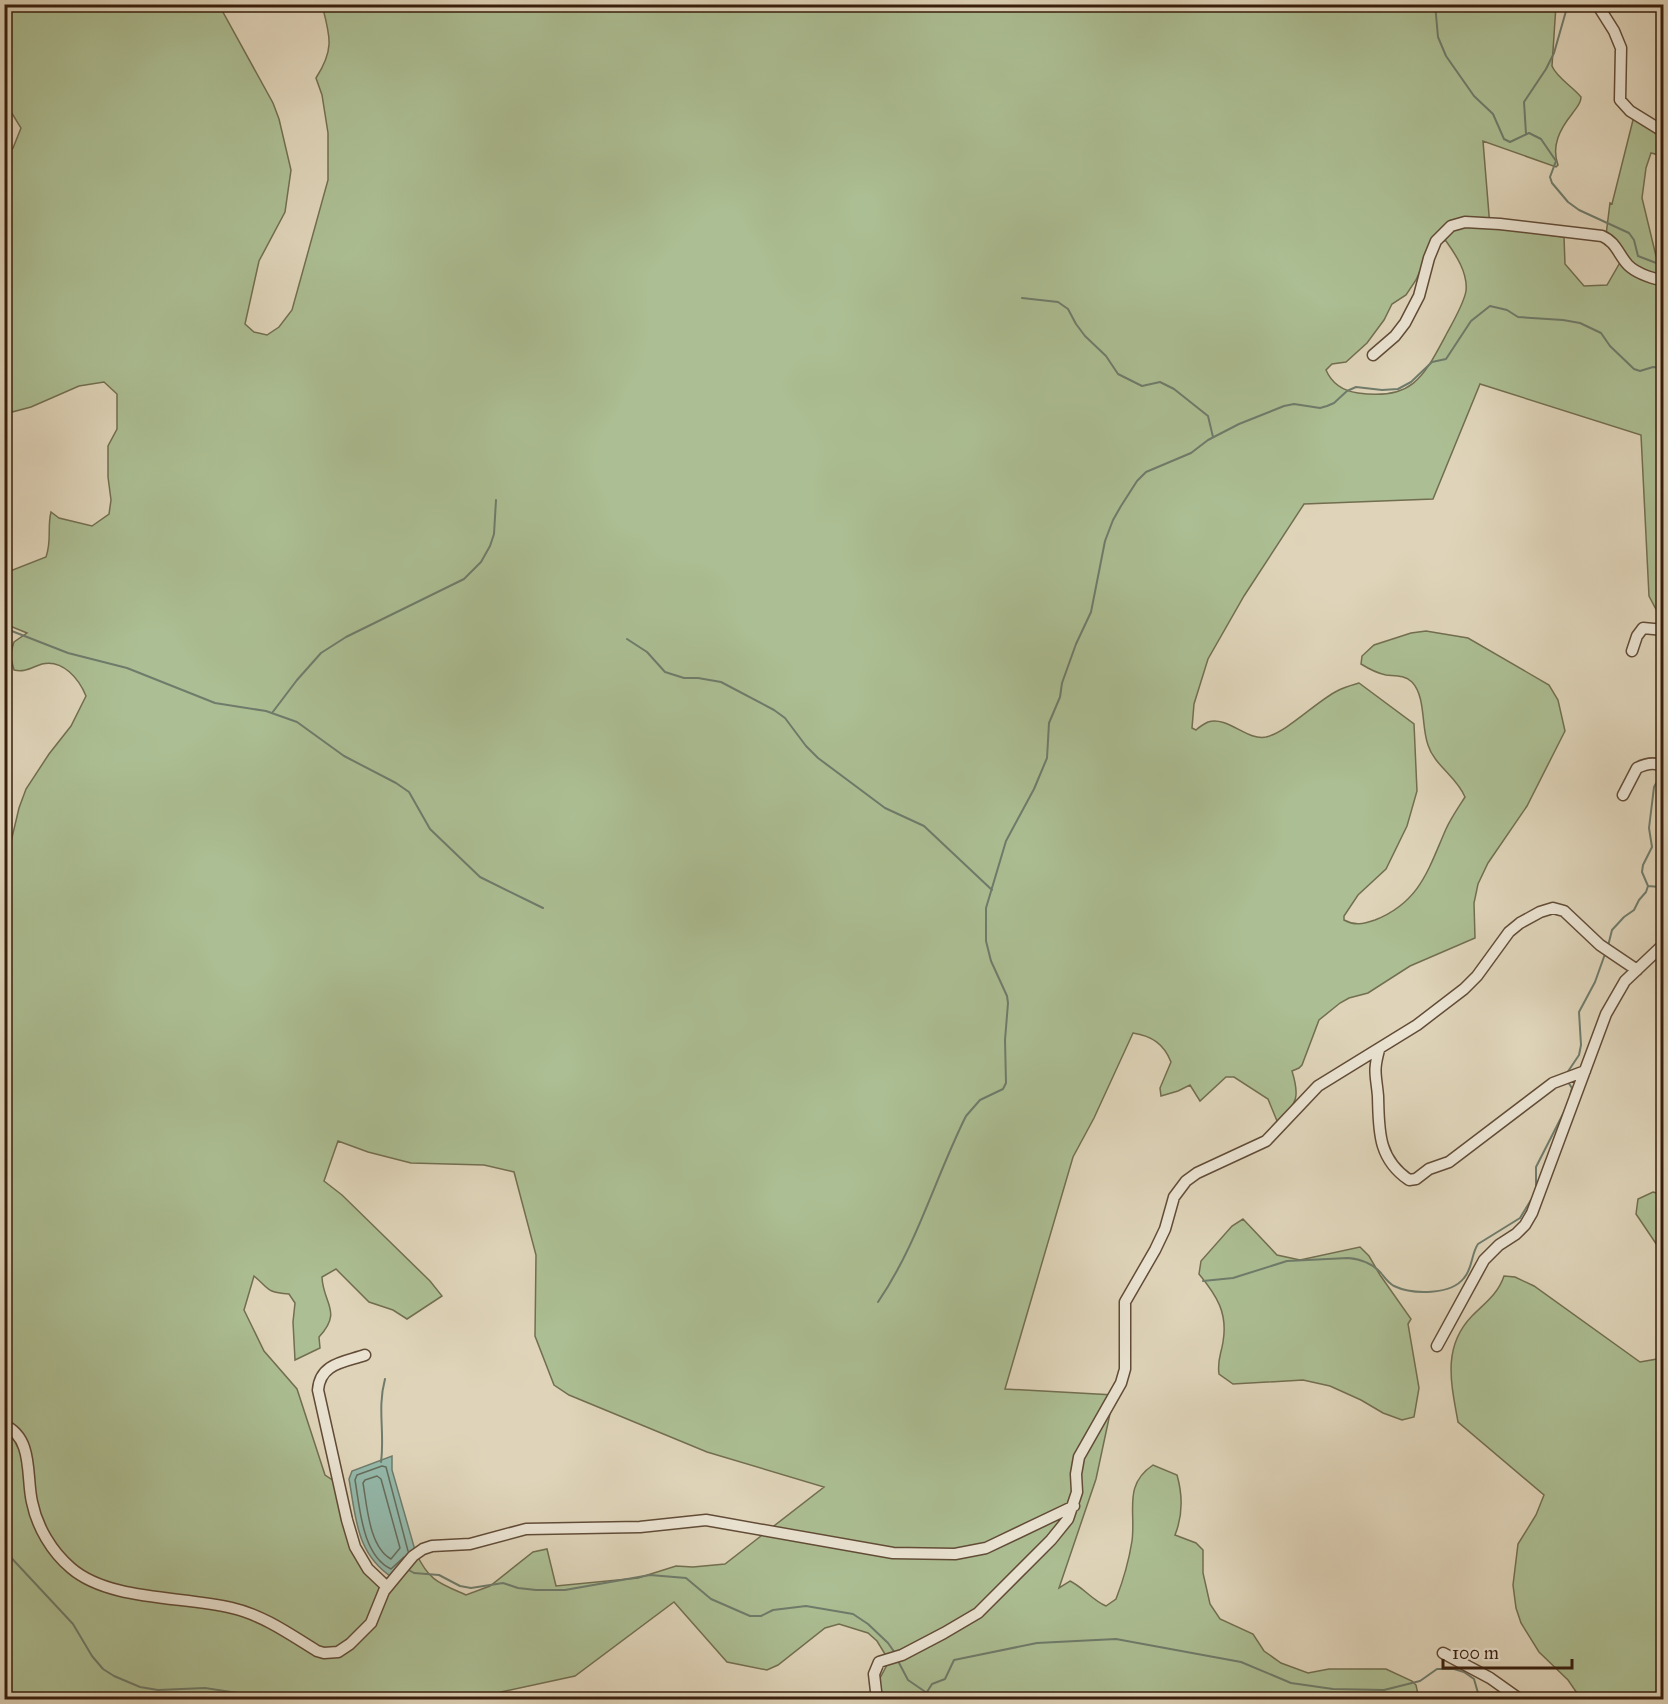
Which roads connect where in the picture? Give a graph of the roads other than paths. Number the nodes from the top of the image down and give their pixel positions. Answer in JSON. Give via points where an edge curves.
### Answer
{"nodes":[{"id":1,"x":1597,"y":4,"type":"edge"},
{"id":2,"x":1664,"y":132,"type":"edge"},
{"id":3,"x":1664,"y":281,"type":"edge"},
{"id":4,"x":1373,"y":355,"type":"dead end"},
{"id":5,"x":1664,"y":630,"type":"edge"},
{"id":6,"x":1632,"y":651,"type":"dead end"},
{"id":7,"x":1664,"y":767,"type":"edge"},
{"id":8,"x":1623,"y":795,"type":"dead end"},
{"id":9,"x":1664,"y":944,"type":"edge"},
{"id":10,"x":1636,"y":970,"type":"junction"},
{"id":11,"x":1379,"y":1050,"type":"junction"},
{"id":12,"x":1585,"y":1071,"type":"junction"},
{"id":13,"x":1437,"y":1346,"type":"dead end"},
{"id":14,"x":365,"y":1355,"type":"dead end"},
{"id":15,"x":4,"y":1425,"type":"edge"},
{"id":16,"x":1074,"y":1506,"type":"junction"},
{"id":17,"x":387,"y":1587,"type":"junction"},
{"id":18,"x":1443,"y":1653,"type":"dead end"},
{"id":19,"x":877,"y":1700,"type":"edge"},
{"id":20,"x":1521,"y":1700,"type":"edge"}],
"edges":[{"from":1,"to":2,"type":"street","via":[[1621,48],[1620,100],[1630,111]]},
{"from":3,"to":4,"type":"street","via":[[1629,266],[1612,241],[1602,236],[1459,223],[1436,241],[1414,306],[1395,336]]},
{"from":5,"to":6,"type":"street","via":[[1643,628]]},
{"from":7,"to":8,"type":"street","via":[[1648,764],[1637,768]]},
{"from":9,"to":10,"type":"street"},
{"from":10,"to":11,"type":"street","via":[[1600,945],[1564,911],[1548,908],[1509,932],[1464,989]]},
{"from":10,"to":12,"type":"street","via":[[1606,1014]]},
{"from":11,"to":12,"type":"street","via":[[1374,1074],[1380,1141],[1388,1158],[1409,1180],[1449,1162],[1553,1083]]},
{"from":11,"to":16,"type":"street","via":[[1318,1086],[1266,1141],[1197,1173],[1179,1189],[1158,1244],[1125,1302],[1125,1369],[1116,1393],[1079,1457]]},
{"from":12,"to":13,"type":"street","via":[[1533,1213],[1516,1234],[1489,1253]]},
{"from":14,"to":17,"type":"street","via":[[327,1368],[318,1390],[355,1547],[368,1569]]},
{"from":15,"to":17,"type":"street","via":[[20,1438],[25,1450],[32,1502],[47,1540],[64,1562],[102,1587],[235,1608],[317,1651],[331,1653],[345,1648],[371,1623]]},
{"from":16,"to":17,"type":"street","via":[[986,1548],[956,1554],[893,1554],[706,1520],[640,1527],[526,1529],[470,1544],[423,1549]]},
{"from":16,"to":19,"type":"street","via":[[1061,1529],[989,1604],[968,1620],[879,1662],[875,1668]]},
{"from":18,"to":20,"type":"street"}]}
